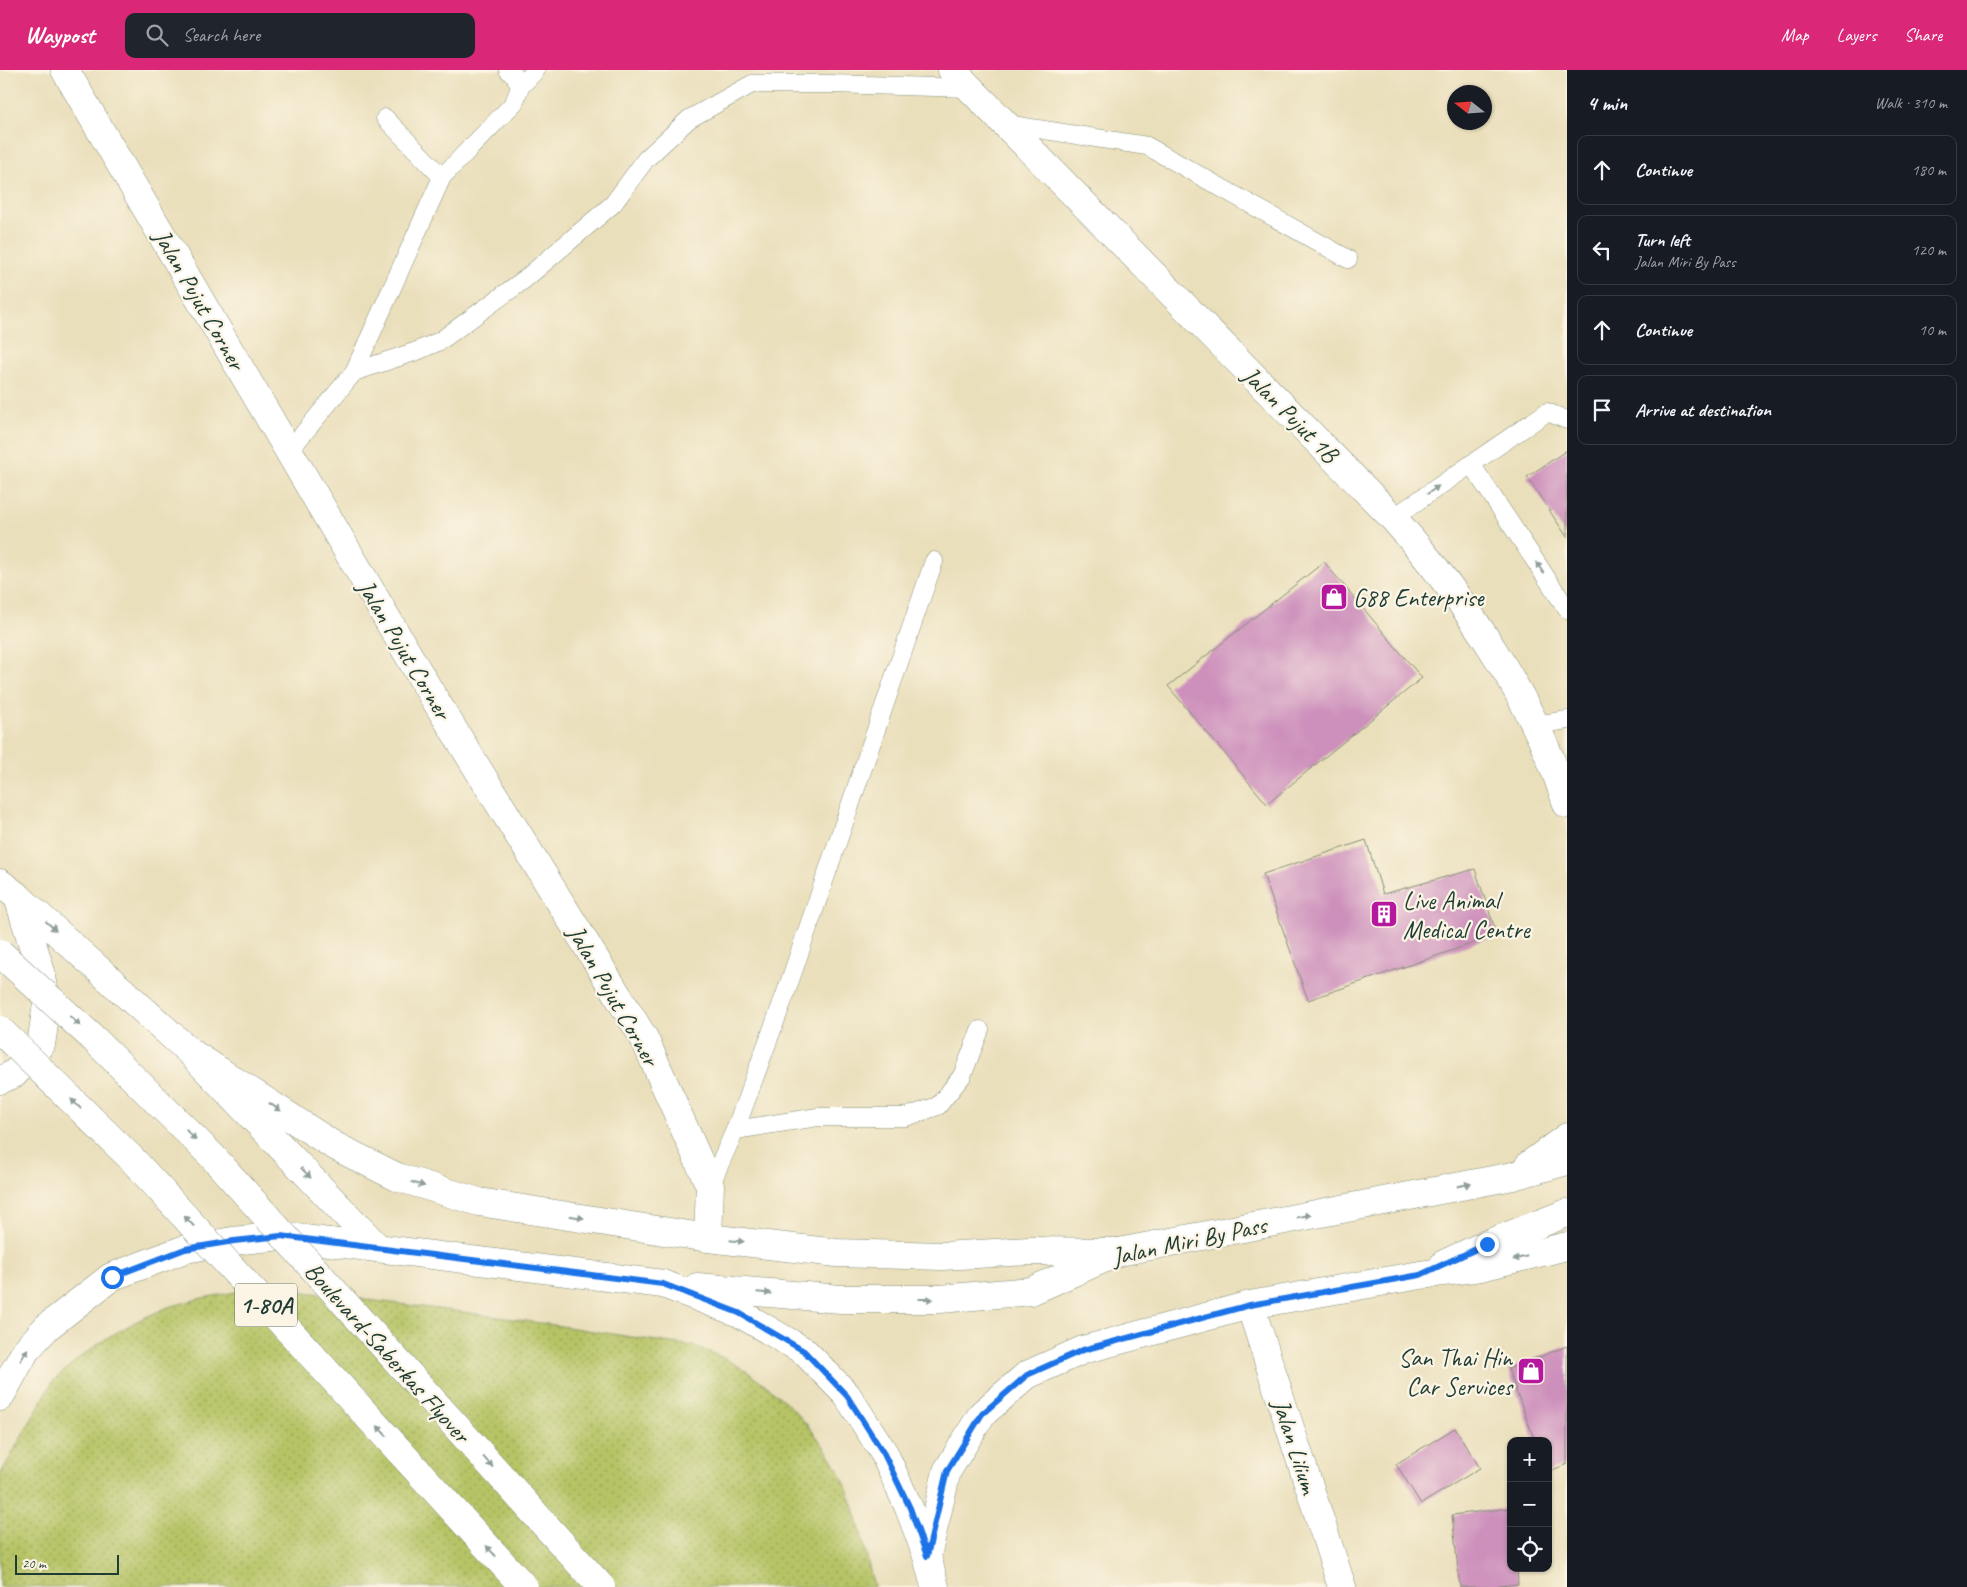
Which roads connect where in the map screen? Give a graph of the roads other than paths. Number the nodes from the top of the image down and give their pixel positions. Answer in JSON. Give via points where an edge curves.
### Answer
{"nodes":[{"id":1,"x":65,"y":70,"type":"edge"},
{"id":2,"x":508,"y":70,"type":"edge"},
{"id":3,"x":536,"y":70,"type":"edge"},
{"id":4,"x":960,"y":79,"type":"edge"},
{"id":5,"x":520,"y":87,"type":"junction"},
{"id":6,"x":385,"y":118,"type":"dead end"},
{"id":7,"x":1003,"y":124,"type":"junction"},
{"id":8,"x":442,"y":177,"type":"junction"},
{"id":9,"x":1348,"y":258,"type":"dead end"},
{"id":10,"x":354,"y":372,"type":"junction"},
{"id":11,"x":1567,"y":420,"type":"edge"},
{"id":12,"x":289,"y":451,"type":"junction"},
{"id":13,"x":1471,"y":464,"type":"junction"},
{"id":14,"x":1393,"y":518,"type":"junction"},
{"id":15,"x":934,"y":561,"type":"dead end"},
{"id":16,"x":1567,"y":608,"type":"edge"},
{"id":17,"x":1567,"y":720,"type":"edge"},
{"id":18,"x":1536,"y":725,"type":"junction"},
{"id":19,"x":1567,"y":804,"type":"edge"},
{"id":20,"x":9,"y":890,"type":"edge"},
{"id":21,"x":0,"y":953,"type":"edge"},
{"id":22,"x":0,"y":1030,"type":"edge"},
{"id":23,"x":980,"y":1030,"type":"dead end"},
{"id":24,"x":190,"y":1052,"type":"junction"},
{"id":25,"x":0,"y":1080,"type":"edge"},
{"id":26,"x":735,"y":1130,"type":"junction"},
{"id":27,"x":1567,"y":1137,"type":"edge"},
{"id":28,"x":1567,"y":1161,"type":"edge"},
{"id":29,"x":1513,"y":1176,"type":"junction"},
{"id":30,"x":710,"y":1186,"type":"junction"},
{"id":31,"x":1567,"y":1213,"type":"edge"},
{"id":32,"x":708,"y":1238,"type":"junction"},
{"id":33,"x":1567,"y":1246,"type":"edge"},
{"id":34,"x":378,"y":1248,"type":"junction"},
{"id":35,"x":1119,"y":1252,"type":"junction"},
{"id":36,"x":1420,"y":1275,"type":"junction"},
{"id":37,"x":663,"y":1284,"type":"junction"},
{"id":38,"x":1250,"y":1305,"type":"junction"},
{"id":39,"x":0,"y":1397,"type":"edge"},
{"id":40,"x":927,"y":1556,"type":"junction"},
{"id":41,"x":524,"y":1587,"type":"edge"},
{"id":42,"x":601,"y":1587,"type":"edge"},
{"id":43,"x":935,"y":1587,"type":"edge"},
{"id":44,"x":1342,"y":1587,"type":"edge"}],
"edges":[{"from":1,"to":12,"type":"main road","name":"Jalan Pujut Corner"},
{"from":2,"to":5,"type":"lane"},
{"from":3,"to":5,"type":"lane"},
{"from":4,"to":7,"type":"main road","name":"Jalan Pujut 1B"},
{"from":4,"to":10,"type":"lane","via":[[752,84],[688,119],[646,159],[613,204],[525,279],[440,341]]},
{"from":5,"to":8,"type":"lane","via":[[514,102]]},
{"from":6,"to":8,"type":"lane"},
{"from":7,"to":9,"type":"lane","via":[[1147,146]]},
{"from":7,"to":14,"type":"main road","name":"Jalan Pujut 1B"},
{"from":8,"to":10,"type":"lane"},
{"from":10,"to":12,"type":"lane"},
{"from":11,"to":13,"type":"lane","via":[[1547,412]]},
{"from":12,"to":30,"type":"main road","name":"Jalan Pujut Corner","via":[[429,690],[644,1038]]},
{"from":14,"to":13,"type":"lane","one_way":true},
{"from":16,"to":13,"type":"lane","one_way":true},
{"from":14,"to":18,"type":"main road","name":"Jalan Pujut 1B","via":[[1420,548],[1485,637]]},
{"from":15,"to":26,"type":"lane"},
{"from":17,"to":18,"type":"lane"},
{"from":18,"to":19,"type":"main road","name":"Jalan Pujut 1B"},
{"from":20,"to":24,"type":"main road","one_way":true},
{"from":20,"to":25,"type":"main road","via":[[41,972],[47,1004],[40,1045],[14,1074]]},
{"from":21,"to":42,"type":"main road","name":"Boulevard-Saberkas Flyover","one_way":true,"bridge":true,"via":[[95,1040],[212,1156]]},
{"from":41,"to":22,"type":"main road","number":"1-80A","one_way":true,"bridge":true,"via":[[132,1159]]},
{"from":23,"to":26,"type":"lane","via":[[962,1076],[938,1106],[906,1117],[818,1116]]},
{"from":24,"to":32,"type":"main road","one_way":true,"via":[[334,1145],[397,1177],[479,1202]]},
{"from":24,"to":34,"type":"main road","one_way":true},
{"from":26,"to":30,"type":"lane"},
{"from":27,"to":29,"type":"main road"},
{"from":28,"to":29,"type":"main road","name":"Jalan Miri By Pass"},
{"from":35,"to":29,"type":"main road","name":"Jalan Miri By Pass","one_way":true},
{"from":30,"to":32,"type":"main road","name":"Jalan Pujut Corner"},
{"from":31,"to":36,"type":"main road","via":[[1487,1244]]},
{"from":32,"to":35,"type":"main road","one_way":true,"via":[[838,1253],[942,1256],[1030,1251]]},
{"from":33,"to":36,"type":"main road","one_way":true,"via":[[1480,1267]]},
{"from":34,"to":37,"type":"main road"},
{"from":39,"to":34,"type":"main road","one_way":true,"via":[[26,1350],[47,1327],[112,1277],[185,1249],[234,1241],[281,1236]]},
{"from":37,"to":35,"type":"main road","name":"Jalan Miri By Pass","one_way":true,"via":[[841,1299],[940,1298],[1031,1291]]},
{"from":36,"to":38,"type":"main road"},
{"from":37,"to":40,"type":"main road","via":[[739,1313],[804,1351],[847,1396],[884,1454],[910,1508]]},
{"from":38,"to":40,"type":"main road","via":[[1083,1350],[1027,1375],[982,1414],[947,1471]]},
{"from":38,"to":44,"type":"main road","name":"Jalan Lilium"},
{"from":40,"to":43,"type":"main road"}]}
